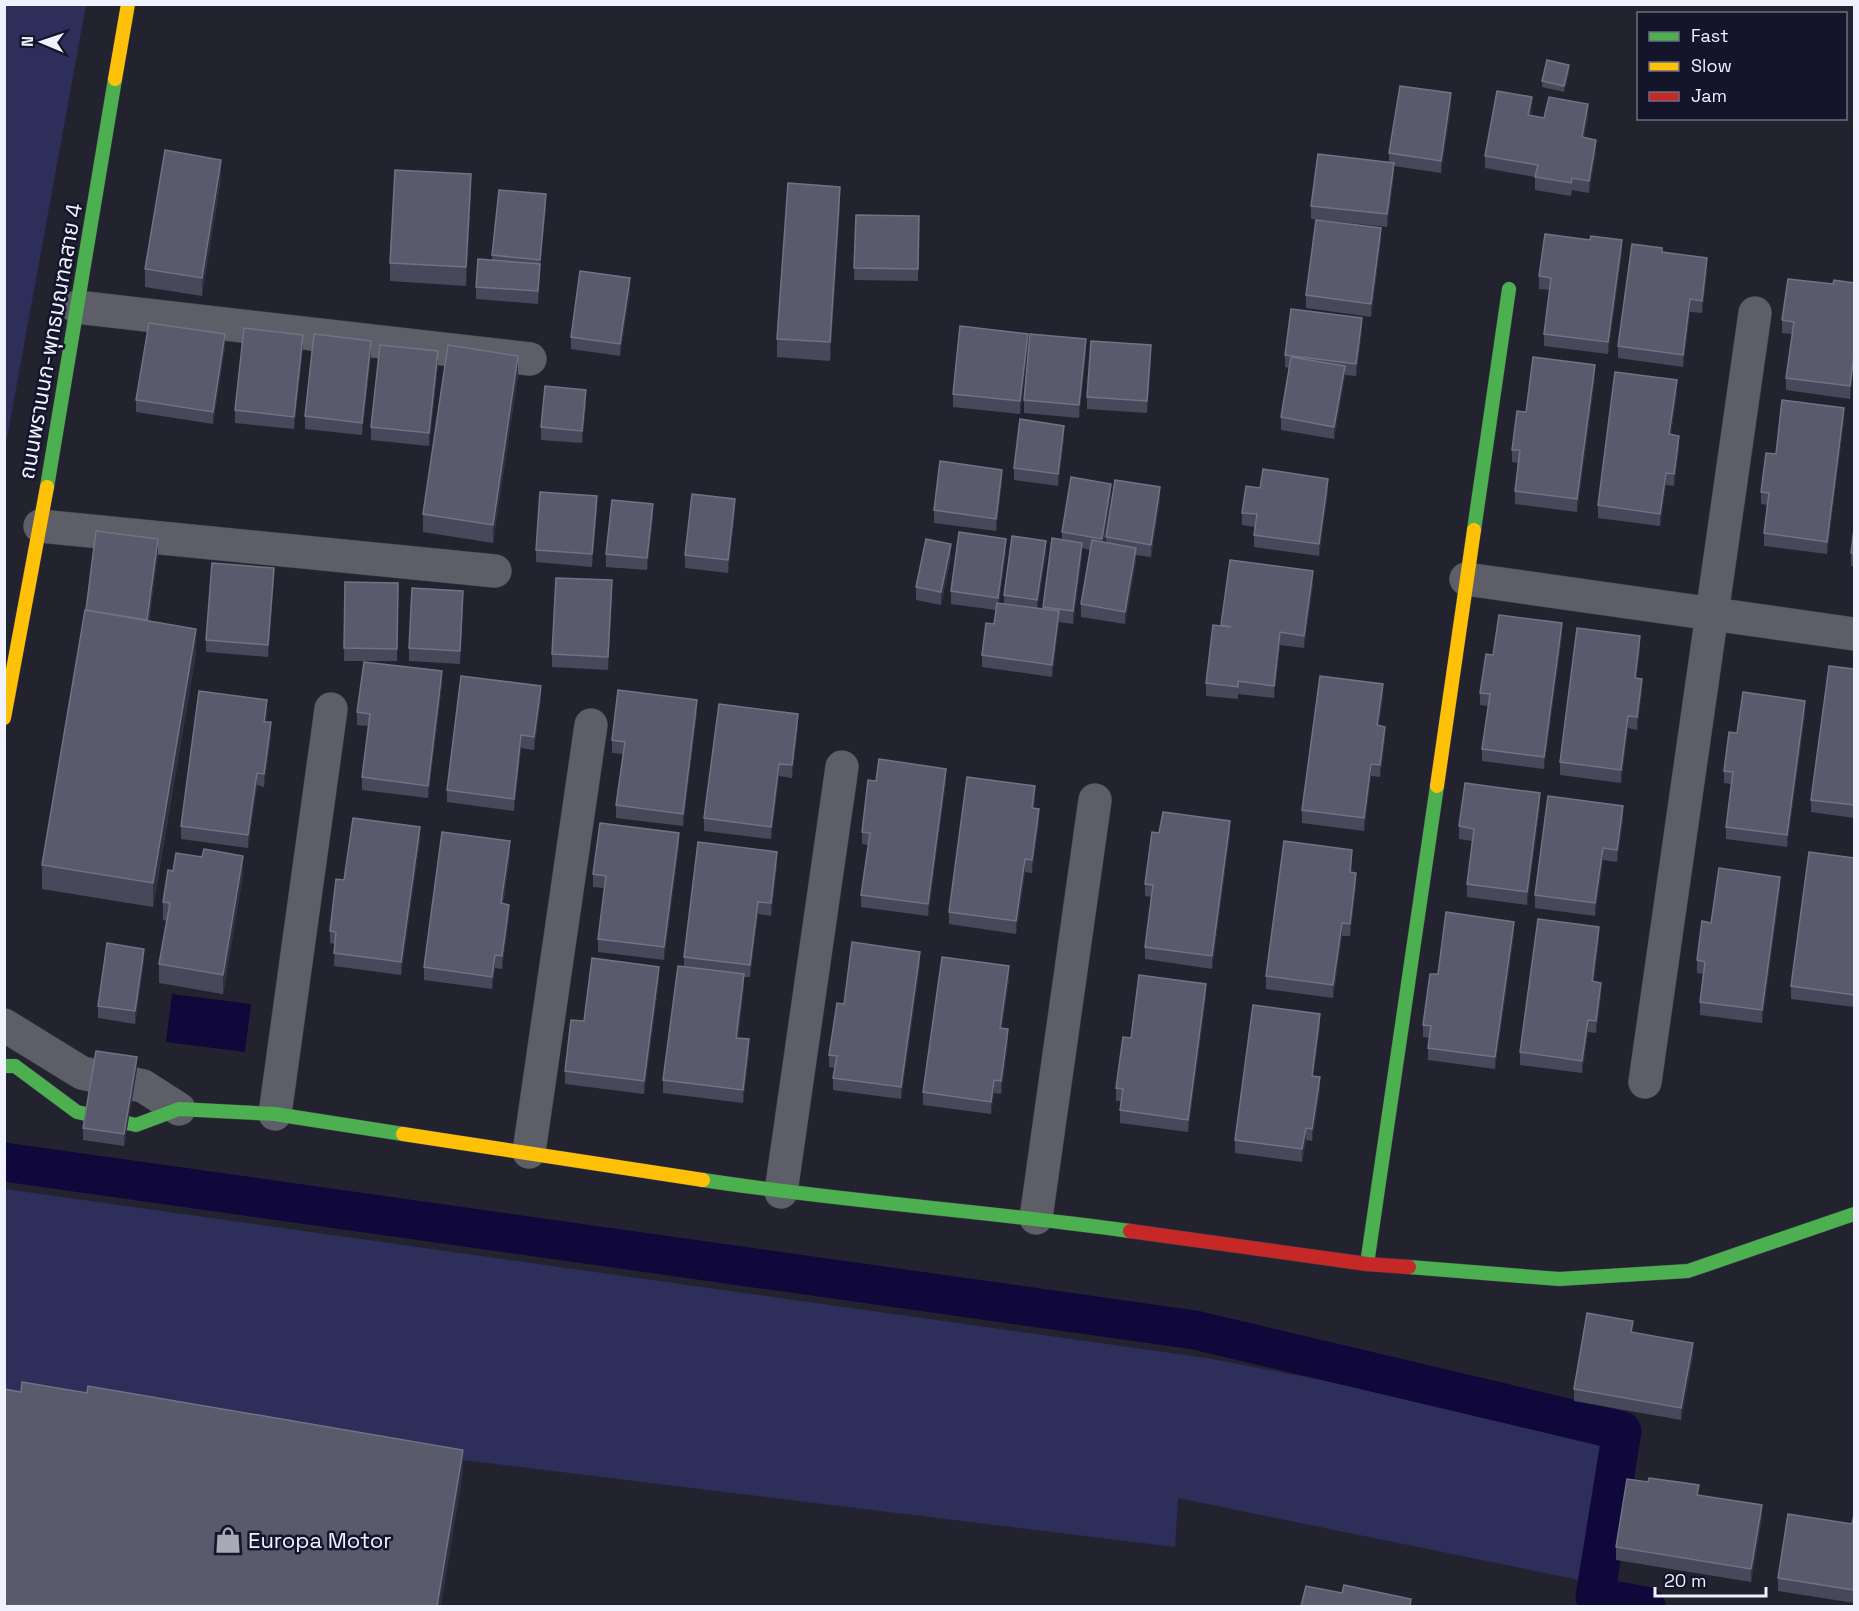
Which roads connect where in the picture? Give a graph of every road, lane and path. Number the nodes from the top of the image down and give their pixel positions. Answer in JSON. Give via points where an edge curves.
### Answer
{"nodes":[{"id":1,"x":128,"y":4,"type":"edge"},
{"id":2,"x":1509,"y":289,"type":"dead end"},
{"id":3,"x":77,"y":307,"type":"junction"},
{"id":4,"x":1755,"y":313,"type":"dead end"},
{"id":5,"x":530,"y":359,"type":"dead end"},
{"id":6,"x":40,"y":526,"type":"junction"},
{"id":7,"x":495,"y":571,"type":"dead end"},
{"id":8,"x":1466,"y":579,"type":"junction"},
{"id":9,"x":1713,"y":614,"type":"junction"},
{"id":10,"x":1854,"y":634,"type":"edge"},
{"id":11,"x":331,"y":709,"type":"dead end"},
{"id":12,"x":4,"y":718,"type":"edge"},
{"id":13,"x":591,"y":724,"type":"dead end"},
{"id":14,"x":842,"y":767,"type":"dead end"},
{"id":15,"x":1095,"y":800,"type":"dead end"},
{"id":16,"x":4,"y":1025,"type":"edge"},
{"id":17,"x":4,"y":1066,"type":"edge"},
{"id":18,"x":1645,"y":1082,"type":"dead end"},
{"id":19,"x":179,"y":1109,"type":"junction"},
{"id":20,"x":274,"y":1114,"type":"junction"},
{"id":21,"x":529,"y":1152,"type":"junction"},
{"id":22,"x":781,"y":1192,"type":"junction"},
{"id":23,"x":1854,"y":1214,"type":"edge"},
{"id":24,"x":1036,"y":1218,"type":"junction"},
{"id":25,"x":1367,"y":1264,"type":"junction"}],
"edges":[{"from":1,"to":3,"type":"street","name":"ถนนพรานนก-พุทธมณฑลสาย 4"},
{"from":2,"to":8,"type":"street"},
{"from":3,"to":5,"type":"street"},
{"from":3,"to":6,"type":"street","name":"ถนนพรานนก-พุทธมณฑลสาย 4"},
{"from":4,"to":9,"type":"street"},
{"from":6,"to":7,"type":"street"},
{"from":6,"to":12,"type":"street","name":"ถนนพรานนก-พุทธมณฑลสาย 4"},
{"from":8,"to":9,"type":"street"},
{"from":8,"to":25,"type":"street"},
{"from":9,"to":10,"type":"street"},
{"from":9,"to":18,"type":"street"},
{"from":11,"to":20,"type":"street"},
{"from":13,"to":21,"type":"street"},
{"from":14,"to":22,"type":"street"},
{"from":15,"to":24,"type":"street"},
{"from":16,"to":19,"type":"street","via":[[82,1073],[143,1086]]},
{"from":17,"to":19,"type":"street","via":[[15,1066],[77,1112],[136,1125]]},
{"from":19,"to":20,"type":"street"},
{"from":20,"to":21,"type":"street"},
{"from":21,"to":22,"type":"street"},
{"from":22,"to":24,"type":"street"},
{"from":23,"to":25,"type":"street","via":[[1688,1270],[1559,1279]]},
{"from":24,"to":25,"type":"street"}]}
